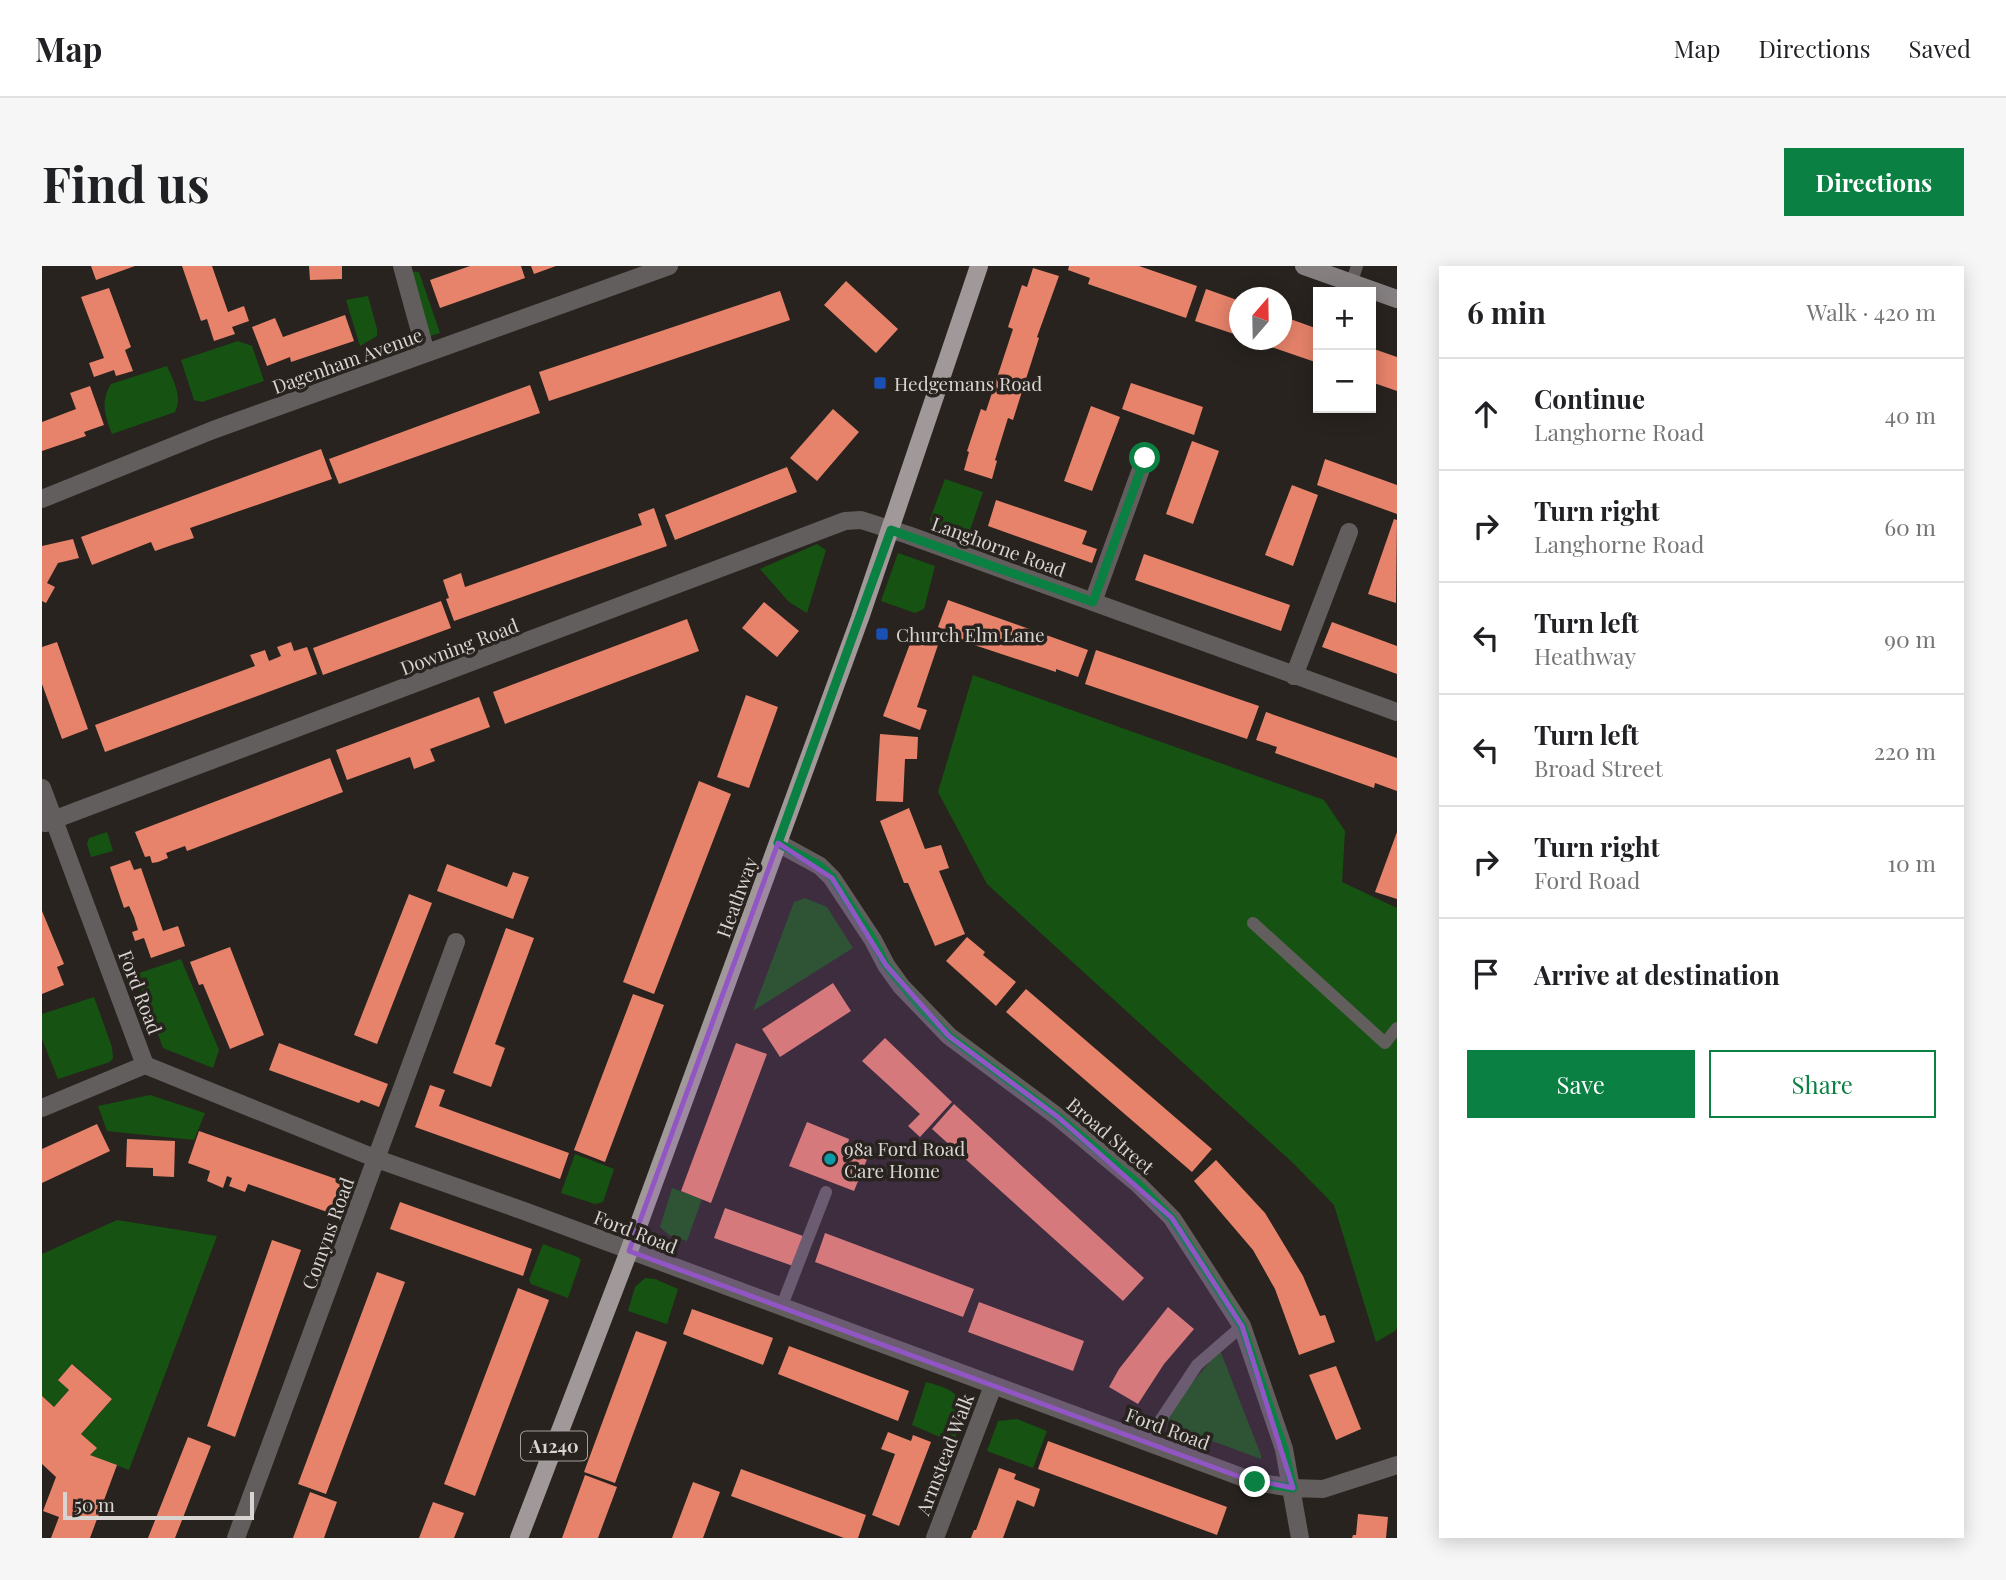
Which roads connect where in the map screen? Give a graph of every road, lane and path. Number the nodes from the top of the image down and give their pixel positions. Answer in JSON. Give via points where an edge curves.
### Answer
{"nodes":[{"id":1,"x":402,"y":266,"type":"edge"},
{"id":2,"x":669,"y":266,"type":"edge"},
{"id":3,"x":979,"y":266,"type":"edge"},
{"id":4,"x":1304,"y":266,"type":"edge"},
{"id":5,"x":1354,"y":275,"type":"edge"},
{"id":6,"x":1397,"y":299,"type":"edge"},
{"id":7,"x":426,"y":353,"type":"junction"},
{"id":8,"x":1145,"y":458,"type":"dead end"},
{"id":9,"x":42,"y":499,"type":"edge"},
{"id":10,"x":891,"y":530,"type":"junction"},
{"id":11,"x":1349,"y":532,"type":"dead end"},
{"id":12,"x":1093,"y":602,"type":"junction"},
{"id":13,"x":1294,"y":676,"type":"junction"},
{"id":14,"x":1397,"y":712,"type":"edge"},
{"id":15,"x":42,"y":788,"type":"edge"},
{"id":16,"x":48,"y":822,"type":"edge"},
{"id":17,"x":778,"y":843,"type":"junction"},
{"id":18,"x":1253,"y":923,"type":"dead end"},
{"id":19,"x":456,"y":942,"type":"dead end"},
{"id":20,"x":1397,"y":1028,"type":"edge"},
{"id":21,"x":145,"y":1065,"type":"junction"},
{"id":22,"x":42,"y":1108,"type":"edge"},
{"id":23,"x":377,"y":1159,"type":"junction"},
{"id":24,"x":826,"y":1192,"type":"dead end"},
{"id":25,"x":629,"y":1251,"type":"junction"},
{"id":26,"x":781,"y":1308,"type":"junction"},
{"id":27,"x":1242,"y":1326,"type":"junction"},
{"id":28,"x":993,"y":1386,"type":"junction"},
{"id":29,"x":1146,"y":1442,"type":"junction"},
{"id":30,"x":1397,"y":1465,"type":"edge"},
{"id":31,"x":1293,"y":1488,"type":"junction"},
{"id":32,"x":236,"y":1538,"type":"edge"},
{"id":33,"x":519,"y":1538,"type":"edge"},
{"id":34,"x":935,"y":1538,"type":"edge"},
{"id":35,"x":1300,"y":1538,"type":"edge"}],
"edges":[{"from":1,"to":7,"type":"street"},
{"from":2,"to":7,"type":"street","name":"Dagenham Avenue"},
{"from":3,"to":10,"type":"main road","name":"Heathway","number":"A1240"},
{"from":4,"to":5,"type":"street"},
{"from":5,"to":6,"type":"street"},
{"from":7,"to":9,"type":"street","name":"Dagenham Avenue","via":[[213,430]]},
{"from":8,"to":12,"type":"street"},
{"from":10,"to":12,"type":"street","name":"Langhorne Road"},
{"from":10,"to":16,"type":"street","name":"Downing Road","via":[[861,520],[845,521]]},
{"from":10,"to":17,"type":"main road","name":"Heathway","number":"A1240"},
{"from":11,"to":13,"type":"street"},
{"from":12,"to":13,"type":"street","name":"Langhorne Road"},
{"from":13,"to":14,"type":"street","name":"Langhorne Road"},
{"from":15,"to":16,"type":"street","name":"Ford Road"},
{"from":16,"to":21,"type":"street","name":"Ford Road"},
{"from":17,"to":25,"type":"main road","name":"Heathway","number":"A1240"},
{"from":17,"to":27,"type":"street","name":"Broad Street","via":[[832,877],[893,976],[949,1036],[1058,1117],[1172,1219]]},
{"from":18,"to":20,"type":"lane","via":[[1385,1043]]},
{"from":19,"to":23,"type":"street","name":"Comyns Road"},
{"from":21,"to":22,"type":"street"},
{"from":21,"to":23,"type":"street","name":"Ford Road"},
{"from":23,"to":25,"type":"street","name":"Ford Road"},
{"from":23,"to":32,"type":"street","name":"Comyns Road"},
{"from":24,"to":26,"type":"lane"},
{"from":25,"to":26,"type":"street","name":"Ford Road"},
{"from":25,"to":33,"type":"main road","name":"Heathway","number":"A1240"},
{"from":26,"to":28,"type":"street","name":"Ford Road"},
{"from":27,"to":29,"type":"lane","via":[[1197,1365]]},
{"from":27,"to":31,"type":"street","name":"Broad Street"},
{"from":28,"to":29,"type":"street","name":"Ford Road"},
{"from":28,"to":34,"type":"street","name":"Armstead Walk"},
{"from":29,"to":31,"type":"street","name":"Ford Road","via":[[1255,1482]]},
{"from":30,"to":31,"type":"street","name":"Ford Road","via":[[1322,1489]]},
{"from":31,"to":35,"type":"street","name":"Broad Street"}]}
